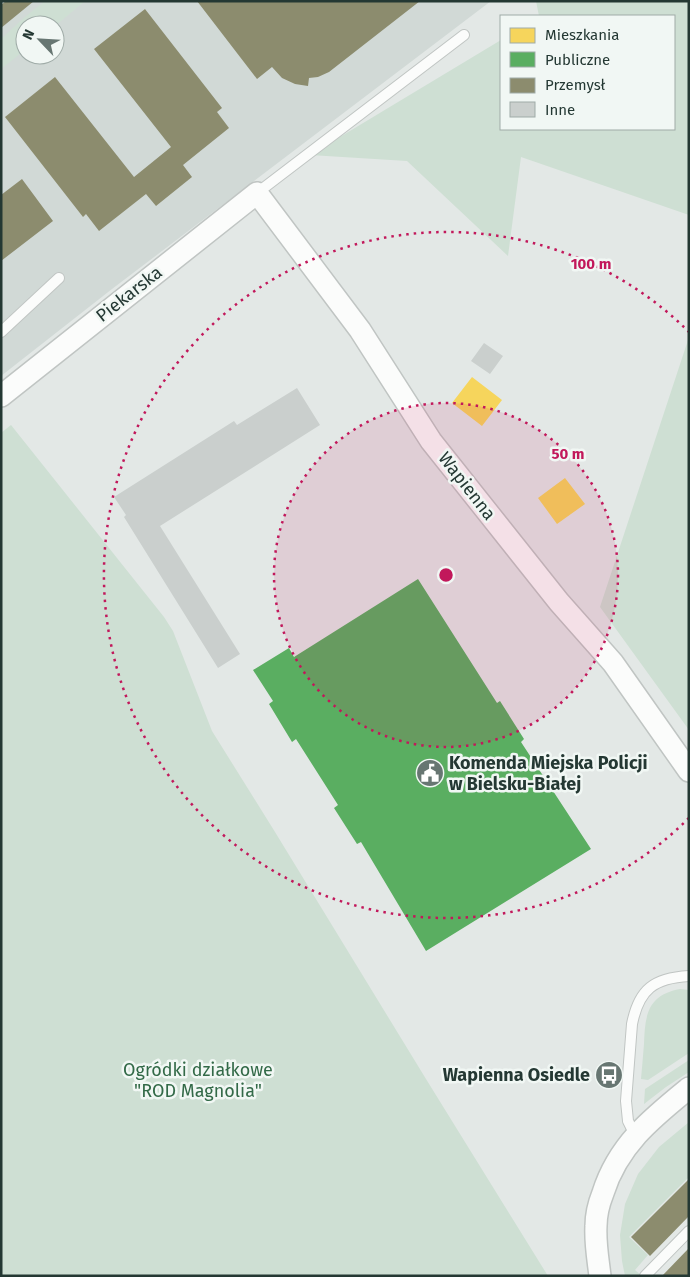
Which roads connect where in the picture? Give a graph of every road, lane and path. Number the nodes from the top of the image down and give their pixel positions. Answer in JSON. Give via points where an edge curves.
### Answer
{"nodes":[{"id":1,"x":464,"y":35,"type":"dead end"},
{"id":2,"x":257,"y":193,"type":"junction"},
{"id":3,"x":59,"y":278,"type":"dead end"},
{"id":4,"x":1,"y":332,"type":"edge"},
{"id":5,"x":1,"y":396,"type":"edge"},
{"id":6,"x":689,"y":771,"type":"edge"},
{"id":7,"x":689,"y":976,"type":"edge"},
{"id":8,"x":689,"y":1088,"type":"edge"},
{"id":9,"x":635,"y":1135,"type":"junction"},
{"id":10,"x":689,"y":1231,"type":"edge"},
{"id":11,"x":600,"y":1276,"type":"edge"},
{"id":12,"x":645,"y":1276,"type":"edge"}],
"edges":[{"from":1,"to":2,"type":"lane"},
{"from":2,"to":5,"type":"street","name":"Piekarska"},
{"from":2,"to":6,"type":"street","name":"Wapienna","via":[[360,330],[431,441],[559,602],[613,663]]},
{"from":3,"to":4,"type":"lane"},
{"from":7,"to":9,"type":"lane","via":[[655,983],[645,991],[634,1013],[626,1101],[628,1121]]},
{"from":8,"to":9,"type":"street"},
{"from":9,"to":11,"type":"street","via":[[613,1167],[601,1199],[596,1225]]},
{"from":10,"to":12,"type":"lane"}]}
